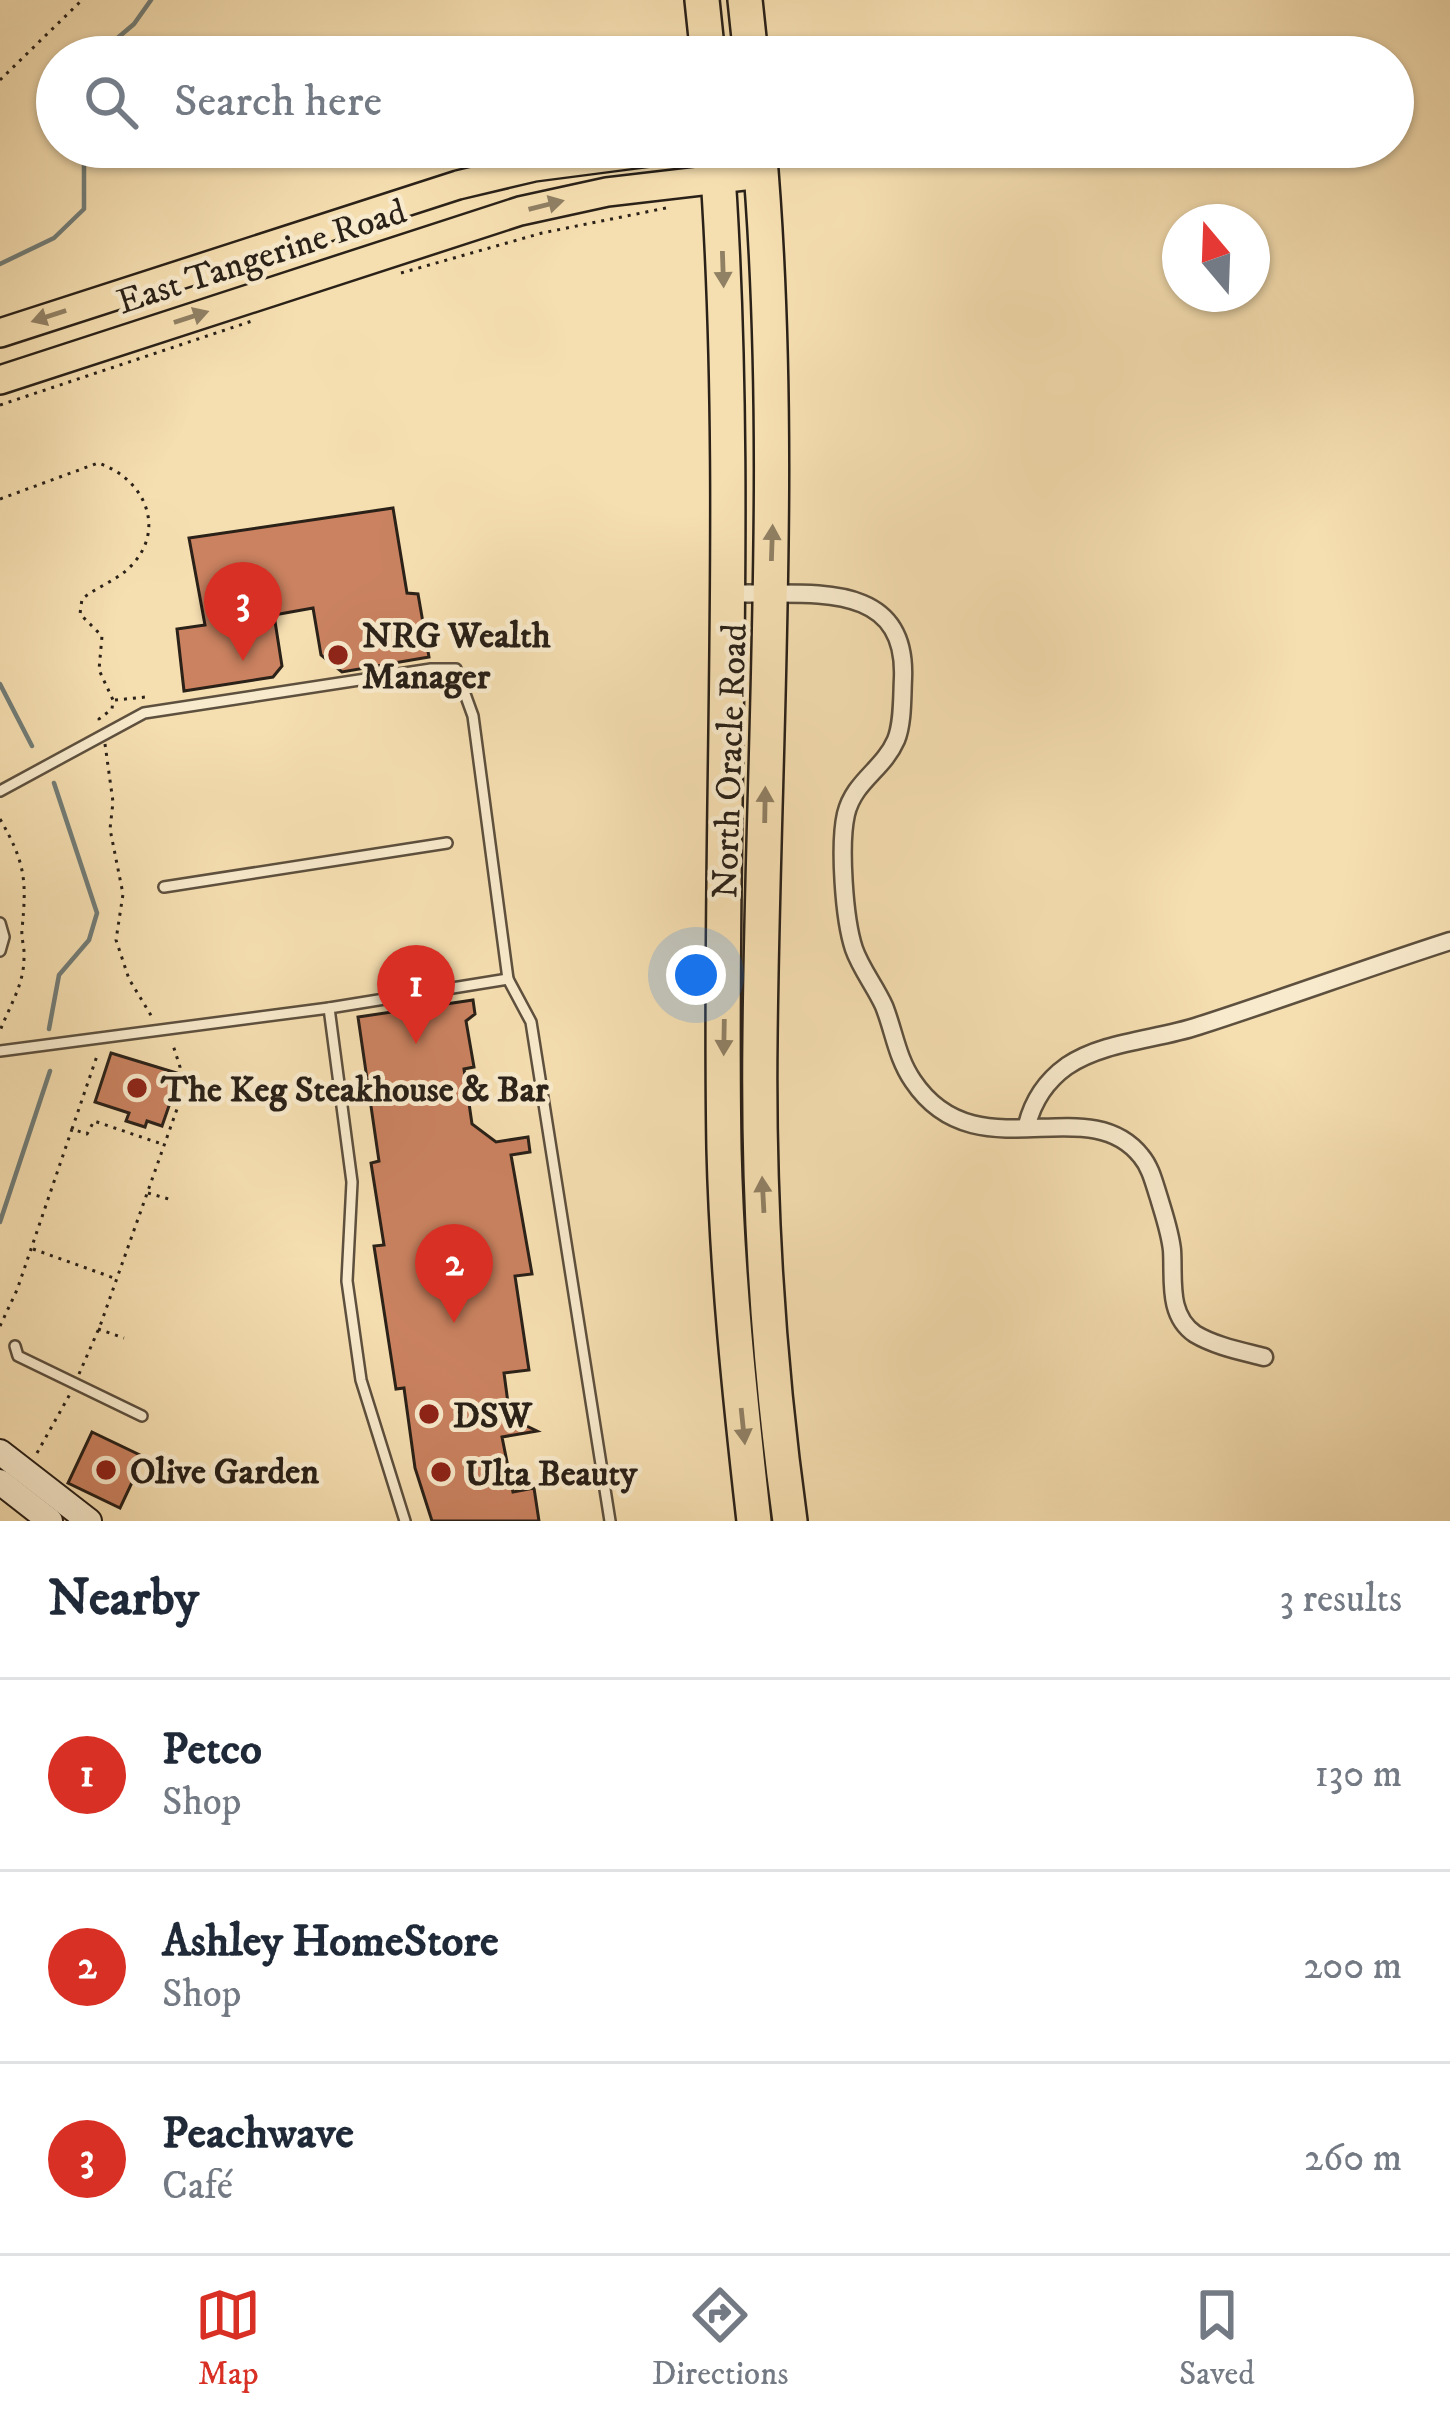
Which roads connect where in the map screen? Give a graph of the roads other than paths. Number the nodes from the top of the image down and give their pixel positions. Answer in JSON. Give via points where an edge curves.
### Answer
{"nodes":[{"id":1,"x":702,"y":0,"type":"edge"},
{"id":2,"x":745,"y":0,"type":"edge"},
{"id":3,"x":706,"y":36,"type":"edge"},
{"id":4,"x":749,"y":36,"type":"edge"},
{"id":5,"x":530,"y":168,"type":"edge"},
{"id":6,"x":698,"y":168,"type":"edge"},
{"id":7,"x":717,"y":168,"type":"edge"},
{"id":8,"x":760,"y":168,"type":"edge"},
{"id":9,"x":0,"y":333,"type":"edge"},
{"id":10,"x":0,"y":380,"type":"edge"},
{"id":11,"x":730,"y":593,"type":"junction"},
{"id":12,"x":771,"y":595,"type":"junction"},
{"id":13,"x":0,"y":791,"type":"edge"},
{"id":14,"x":447,"y":843,"type":"dead end"},
{"id":15,"x":164,"y":886,"type":"dead end"},
{"id":16,"x":0,"y":923,"type":"edge"},
{"id":17,"x":1450,"y":941,"type":"edge"},
{"id":18,"x":0,"y":950,"type":"edge"},
{"id":19,"x":508,"y":979,"type":"junction"},
{"id":20,"x":328,"y":1008,"type":"junction"},
{"id":21,"x":0,"y":1052,"type":"edge"},
{"id":22,"x":1027,"y":1125,"type":"junction"},
{"id":23,"x":15,"y":1346,"type":"dead end"},
{"id":24,"x":1264,"y":1358,"type":"dead end"},
{"id":25,"x":142,"y":1417,"type":"dead end"},
{"id":26,"x":0,"y":1452,"type":"edge"},
{"id":27,"x":0,"y":1482,"type":"edge"},
{"id":28,"x":50,"y":1521,"type":"edge"},
{"id":29,"x":89,"y":1521,"type":"edge"},
{"id":30,"x":405,"y":1521,"type":"edge"},
{"id":31,"x":610,"y":1521,"type":"edge"},
{"id":32,"x":754,"y":1521,"type":"edge"},
{"id":33,"x":790,"y":1521,"type":"edge"}],
"edges":[{"from":1,"to":3,"type":"highway"},
{"from":2,"to":4,"type":"highway"},
{"from":5,"to":9,"type":"main road","name":"East Tangerine Road","one_way":true,"via":[[458,184]]},
{"from":10,"to":6,"type":"main road","name":"East Tangerine Road","one_way":true,"via":[[479,222]]},
{"from":7,"to":11,"type":"highway","name":"North Oracle Road","one_way":true},
{"from":12,"to":8,"type":"highway","name":"North Oracle Road","one_way":true,"via":[[772,379]]},
{"from":11,"to":12,"type":"street"},
{"from":11,"to":32,"type":"highway","name":"North Oracle Road","one_way":true,"via":[[724,1154]]},
{"from":12,"to":22,"type":"street","via":[[850,600],[882,612],[898,634],[898,734],[854,791],[845,820],[852,944],[926,1100],[972,1128]]},
{"from":33,"to":12,"type":"highway","name":"North Oracle Road","one_way":true,"via":[[761,1150]]},
{"from":13,"to":19,"type":"lane","via":[[144,713],[456,669],[473,716]]},
{"from":14,"to":15,"type":"lane"},
{"from":16,"to":18,"type":"lane"},
{"from":17,"to":22,"type":"street","via":[[1194,1028],[1098,1050],[1048,1083]]},
{"from":19,"to":20,"type":"lane"},
{"from":19,"to":31,"type":"lane","via":[[531,1022]]},
{"from":20,"to":21,"type":"lane"},
{"from":20,"to":30,"type":"lane","via":[[352,1182],[347,1281],[361,1380]]},
{"from":22,"to":24,"type":"street","via":[[1093,1132],[1134,1148],[1150,1169],[1169,1231],[1173,1295],[1186,1326]]},
{"from":23,"to":25,"type":"lane","via":[[18,1356]]},
{"from":26,"to":29,"type":"street"},
{"from":27,"to":28,"type":"street"}]}
